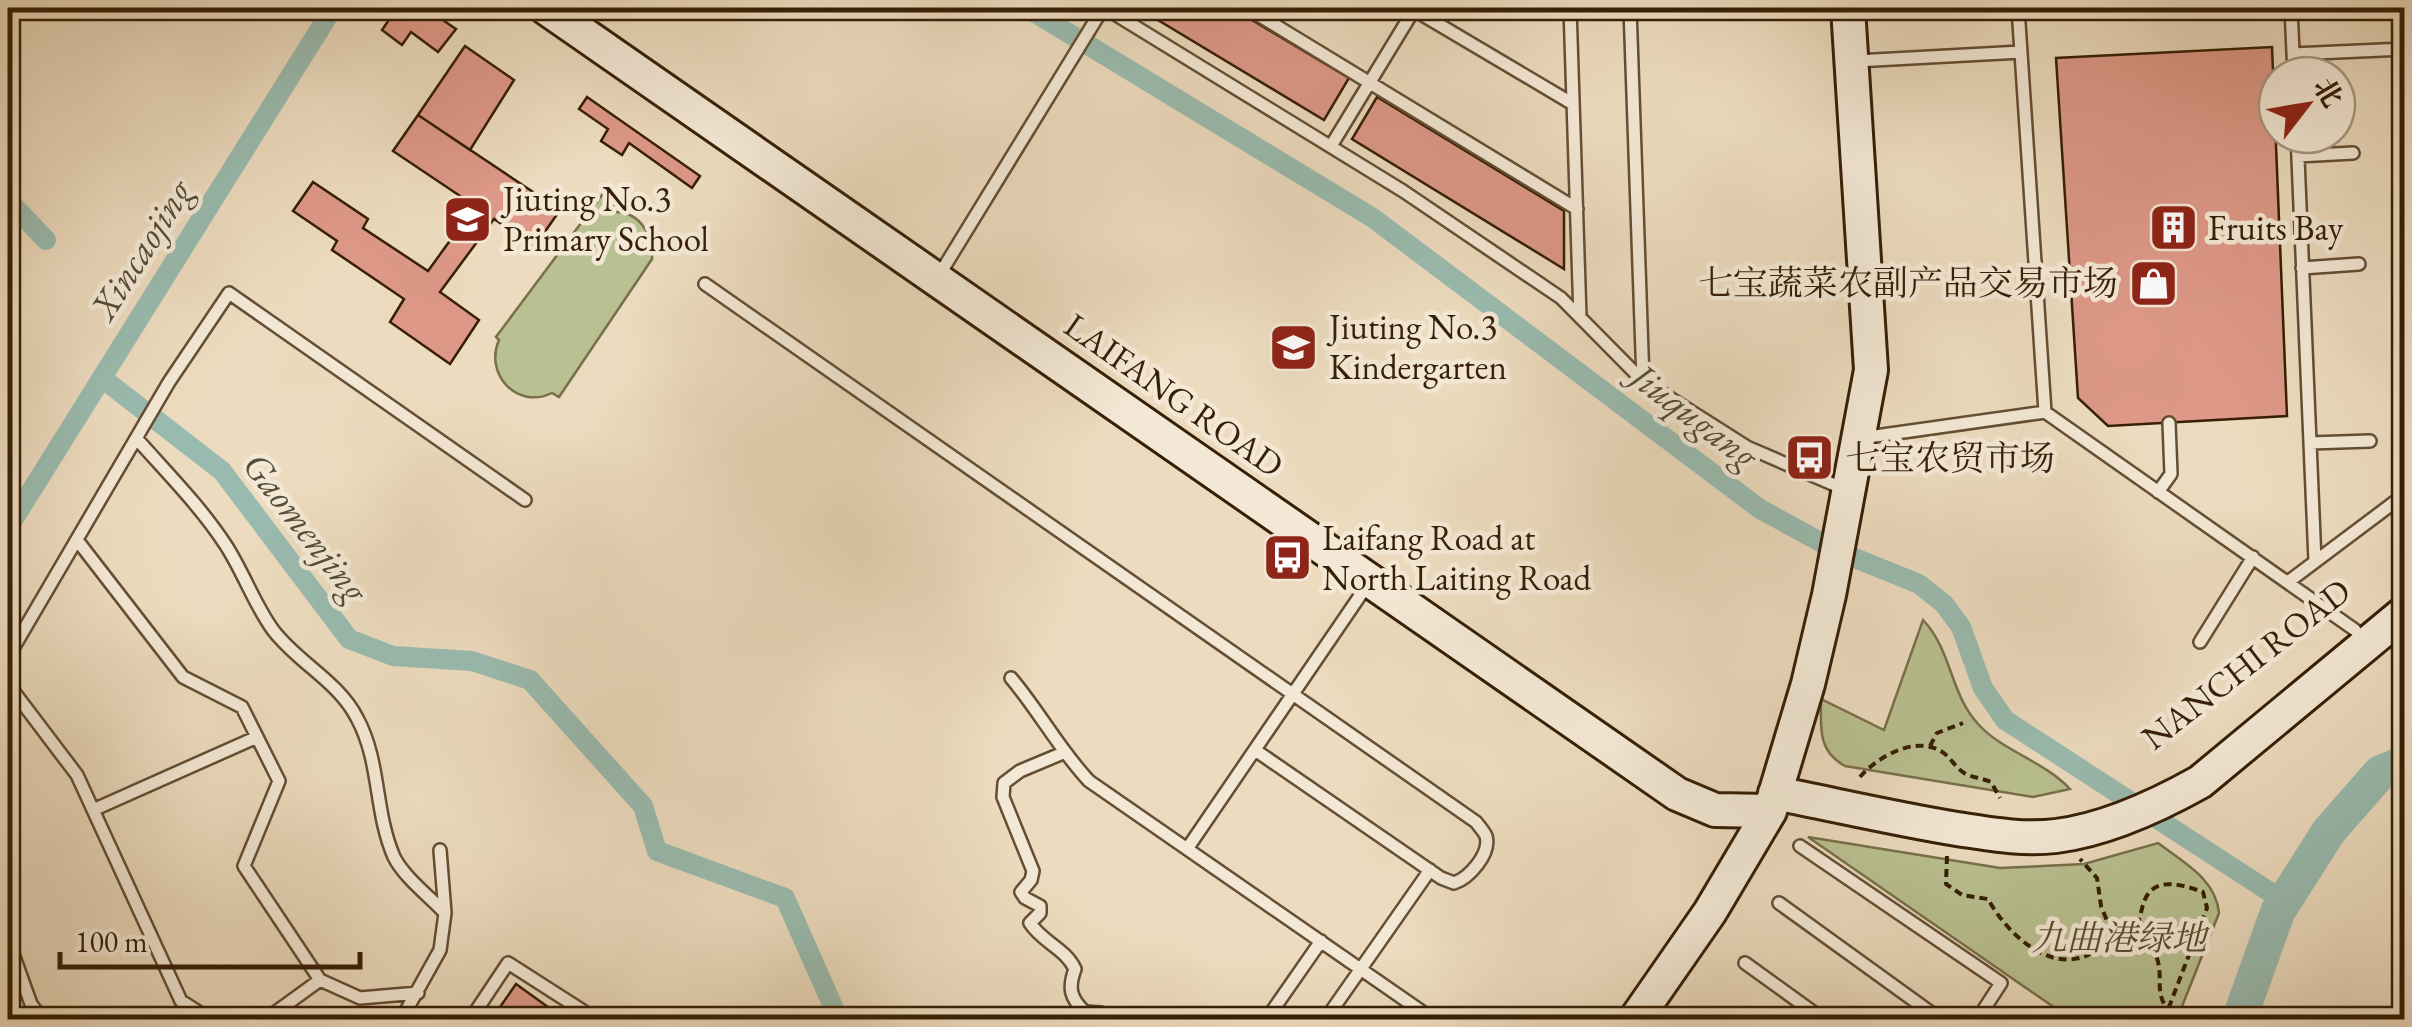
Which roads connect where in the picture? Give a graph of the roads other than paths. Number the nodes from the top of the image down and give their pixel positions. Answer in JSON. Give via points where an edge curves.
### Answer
{"nodes":[{"id":1,"x":546,"y":8,"type":"edge"},
{"id":2,"x":1248,"y":8,"type":"edge"},
{"id":3,"x":1413,"y":8,"type":"edge"},
{"id":4,"x":1570,"y":8,"type":"edge"},
{"id":5,"x":1630,"y":8,"type":"edge"},
{"id":6,"x":1848,"y":8,"type":"edge"},
{"id":7,"x":2018,"y":8,"type":"edge"},
{"id":8,"x":2291,"y":8,"type":"edge"},
{"id":9,"x":1103,"y":9,"type":"edge"},
{"id":10,"x":2404,"y":48,"type":"edge"},
{"id":11,"x":2020,"y":52,"type":"junction"},
{"id":12,"x":2293,"y":54,"type":"joint"},
{"id":13,"x":1852,"y":61,"type":"junction"},
{"id":14,"x":1370,"y":82,"type":"junction"},
{"id":15,"x":1574,"y":104,"type":"junction"},
{"id":16,"x":1331,"y":146,"type":"junction"},
{"id":17,"x":2316,"y":155,"type":"edge"},
{"id":18,"x":2298,"y":156,"type":"joint"},
{"id":19,"x":1577,"y":209,"type":"junction"},
{"id":20,"x":2359,"y":264,"type":"dead end"},
{"id":21,"x":2302,"y":268,"type":"junction"},
{"id":22,"x":936,"y":279,"type":"junction"},
{"id":23,"x":705,"y":284,"type":"dead end"},
{"id":24,"x":1580,"y":317,"type":"junction"},
{"id":25,"x":1642,"y":381,"type":"junction"},
{"id":26,"x":2045,"y":412,"type":"junction"},
{"id":27,"x":2169,"y":423,"type":"dead end"},
{"id":28,"x":1858,"y":438,"type":"junction"},
{"id":29,"x":2370,"y":441,"type":"dead end"},
{"id":30,"x":134,"y":444,"type":"junction"},
{"id":31,"x":2310,"y":444,"type":"junction"},
{"id":32,"x":2158,"y":492,"type":"junction"},
{"id":33,"x":2404,"y":495,"type":"edge"},
{"id":34,"x":525,"y":500,"type":"dead end"},
{"id":35,"x":1846,"y":503,"type":"junction"},
{"id":36,"x":77,"y":540,"type":"junction"},
{"id":37,"x":2253,"y":558,"type":"junction"},
{"id":38,"x":2315,"y":562,"type":"junction"},
{"id":39,"x":1371,"y":581,"type":"junction"},
{"id":40,"x":2288,"y":582,"type":"junction"},
{"id":41,"x":2404,"y":589,"type":"edge"},
{"id":42,"x":2404,"y":613,"type":"edge"},
{"id":43,"x":2356,"y":630,"type":"junction"},
{"id":44,"x":2200,"y":642,"type":"dead end"},
{"id":45,"x":8,"y":658,"type":"edge"},
{"id":46,"x":1012,"y":678,"type":"dead end"},
{"id":47,"x":8,"y":684,"type":"edge"},
{"id":48,"x":1293,"y":694,"type":"junction"},
{"id":49,"x":257,"y":736,"type":"junction"},
{"id":50,"x":1255,"y":750,"type":"junction"},
{"id":51,"x":1063,"y":753,"type":"junction"},
{"id":52,"x":1773,"y":802,"type":"junction"},
{"id":53,"x":2159,"y":803,"type":"junction"},
{"id":54,"x":93,"y":810,"type":"junction"},
{"id":55,"x":1800,"y":846,"type":"dead end"},
{"id":56,"x":1187,"y":848,"type":"junction"},
{"id":57,"x":440,"y":850,"type":"dead end"},
{"id":58,"x":1430,"y":870,"type":"junction"},
{"id":59,"x":1779,"y":904,"type":"dead end"},
{"id":60,"x":445,"y":913,"type":"junction"},
{"id":61,"x":8,"y":940,"type":"edge"},
{"id":62,"x":1321,"y":941,"type":"junction"},
{"id":63,"x":1745,"y":963,"type":"dead end"},
{"id":64,"x":1361,"y":968,"type":"junction"},
{"id":65,"x":320,"y":980,"type":"junction"},
{"id":66,"x":418,"y":993,"type":"junction"},
{"id":67,"x":43,"y":1020,"type":"edge"},
{"id":68,"x":212,"y":1020,"type":"edge"},
{"id":69,"x":266,"y":1020,"type":"edge"},
{"id":70,"x":401,"y":1020,"type":"edge"},
{"id":71,"x":470,"y":1020,"type":"edge"},
{"id":72,"x":597,"y":1020,"type":"edge"},
{"id":73,"x":1117,"y":1020,"type":"edge"},
{"id":74,"x":1266,"y":1020,"type":"edge"},
{"id":75,"x":1325,"y":1020,"type":"edge"},
{"id":76,"x":1434,"y":1020,"type":"edge"},
{"id":77,"x":1634,"y":1020,"type":"edge"},
{"id":78,"x":1824,"y":1020,"type":"edge"},
{"id":79,"x":1941,"y":1020,"type":"edge"},
{"id":80,"x":1977,"y":1020,"type":"edge"}],
"edges":[{"from":1,"to":22,"type":"street","name":"LAIFANG ROAD"},
{"from":2,"to":14,"type":"lane"},
{"from":3,"to":14,"type":"lane"},
{"from":3,"to":15,"type":"lane"},
{"from":4,"to":15,"type":"lane"},
{"from":5,"to":25,"type":"lane"},
{"from":6,"to":13,"type":"street"},
{"from":7,"to":11,"type":"lane"},
{"from":8,"to":12,"type":"lane"},
{"from":9,"to":16,"type":"lane"},
{"from":9,"to":22,"type":"lane"},
{"from":10,"to":12,"type":"lane"},
{"from":11,"to":13,"type":"lane"},
{"from":11,"to":26,"type":"lane"},
{"from":13,"to":28,"type":"street","via":[[1870,370]]},
{"from":14,"to":16,"type":"lane"},
{"from":14,"to":19,"type":"lane"},
{"from":15,"to":19,"type":"lane"},
{"from":16,"to":24,"type":"lane","via":[[1562,298]]},
{"from":17,"to":18,"type":"lane"},
{"from":18,"to":21,"type":"lane"},
{"from":19,"to":24,"type":"lane"},
{"from":20,"to":21,"type":"lane"},
{"from":21,"to":31,"type":"lane"},
{"from":22,"to":39,"type":"street","name":"LAIFANG ROAD"},
{"from":23,"to":48,"type":"lane"},
{"from":24,"to":25,"type":"lane"},
{"from":25,"to":35,"type":"lane"},
{"from":26,"to":28,"type":"lane"},
{"from":26,"to":32,"type":"lane"},
{"from":27,"to":32,"type":"lane","via":[[2171,474]]},
{"from":28,"to":35,"type":"street"},
{"from":29,"to":31,"type":"lane"},
{"from":30,"to":34,"type":"lane","via":[[229,293]]},
{"from":30,"to":36,"type":"lane"},
{"from":30,"to":60,"type":"lane","via":[[208,519],[272,629],[356,715],[373,754],[380,818],[396,861]]},
{"from":31,"to":38,"type":"lane"},
{"from":32,"to":37,"type":"lane"},
{"from":33,"to":38,"type":"lane"},
{"from":35,"to":52,"type":"street","via":[[1808,684]]},
{"from":36,"to":45,"type":"lane"},
{"from":36,"to":49,"type":"lane","via":[[184,677],[242,707]]},
{"from":37,"to":40,"type":"lane"},
{"from":37,"to":44,"type":"lane"},
{"from":38,"to":40,"type":"lane"},
{"from":39,"to":48,"type":"lane"},
{"from":39,"to":52,"type":"street","name":"LAIFANG ROAD","via":[[1677,794],[1715,810]]},
{"from":40,"to":43,"type":"lane"},
{"from":41,"to":43,"type":"street","name":"NANCHI ROAD"},
{"from":42,"to":53,"type":"street","name":"NANCHI ROAD","via":[[2200,782]]},
{"from":43,"to":53,"type":"street","name":"NANCHI ROAD","via":[[2190,769],[2152,788]]},
{"from":46,"to":51,"type":"lane"},
{"from":47,"to":54,"type":"lane","via":[[77,775]]},
{"from":48,"to":50,"type":"lane"},
{"from":48,"to":58,"type":"lane","via":[[1486,834],[1486,849],[1467,878],[1454,883]]},
{"from":49,"to":54,"type":"lane"},
{"from":49,"to":65,"type":"lane","via":[[279,782],[244,866]]},
{"from":50,"to":56,"type":"lane"},
{"from":50,"to":58,"type":"lane"},
{"from":51,"to":56,"type":"lane","via":[[1089,780]]},
{"from":51,"to":73,"type":"lane","via":[[1004,784],[1003,798],[1033,870],[1021,892],[1040,906],[1030,923],[1034,930],[1070,959],[1077,1004]]},
{"from":52,"to":53,"type":"street","name":"NANCHI ROAD","via":[[2013,837],[2058,836]]},
{"from":52,"to":77,"type":"street","via":[[1710,912]]},
{"from":54,"to":68,"type":"lane","via":[[181,1001]]},
{"from":55,"to":80,"type":"lane","via":[[2001,983]]},
{"from":56,"to":62,"type":"lane"},
{"from":57,"to":60,"type":"lane"},
{"from":58,"to":64,"type":"lane"},
{"from":59,"to":79,"type":"lane"},
{"from":60,"to":66,"type":"lane","via":[[440,950]]},
{"from":61,"to":67,"type":"lane"},
{"from":62,"to":64,"type":"lane"},
{"from":62,"to":74,"type":"lane"},
{"from":63,"to":78,"type":"lane"},
{"from":64,"to":75,"type":"lane"},
{"from":64,"to":76,"type":"lane"},
{"from":65,"to":66,"type":"lane","via":[[360,998]]},
{"from":65,"to":69,"type":"lane"},
{"from":66,"to":70,"type":"lane"},
{"from":71,"to":72,"type":"lane","via":[[508,963]]}]}
